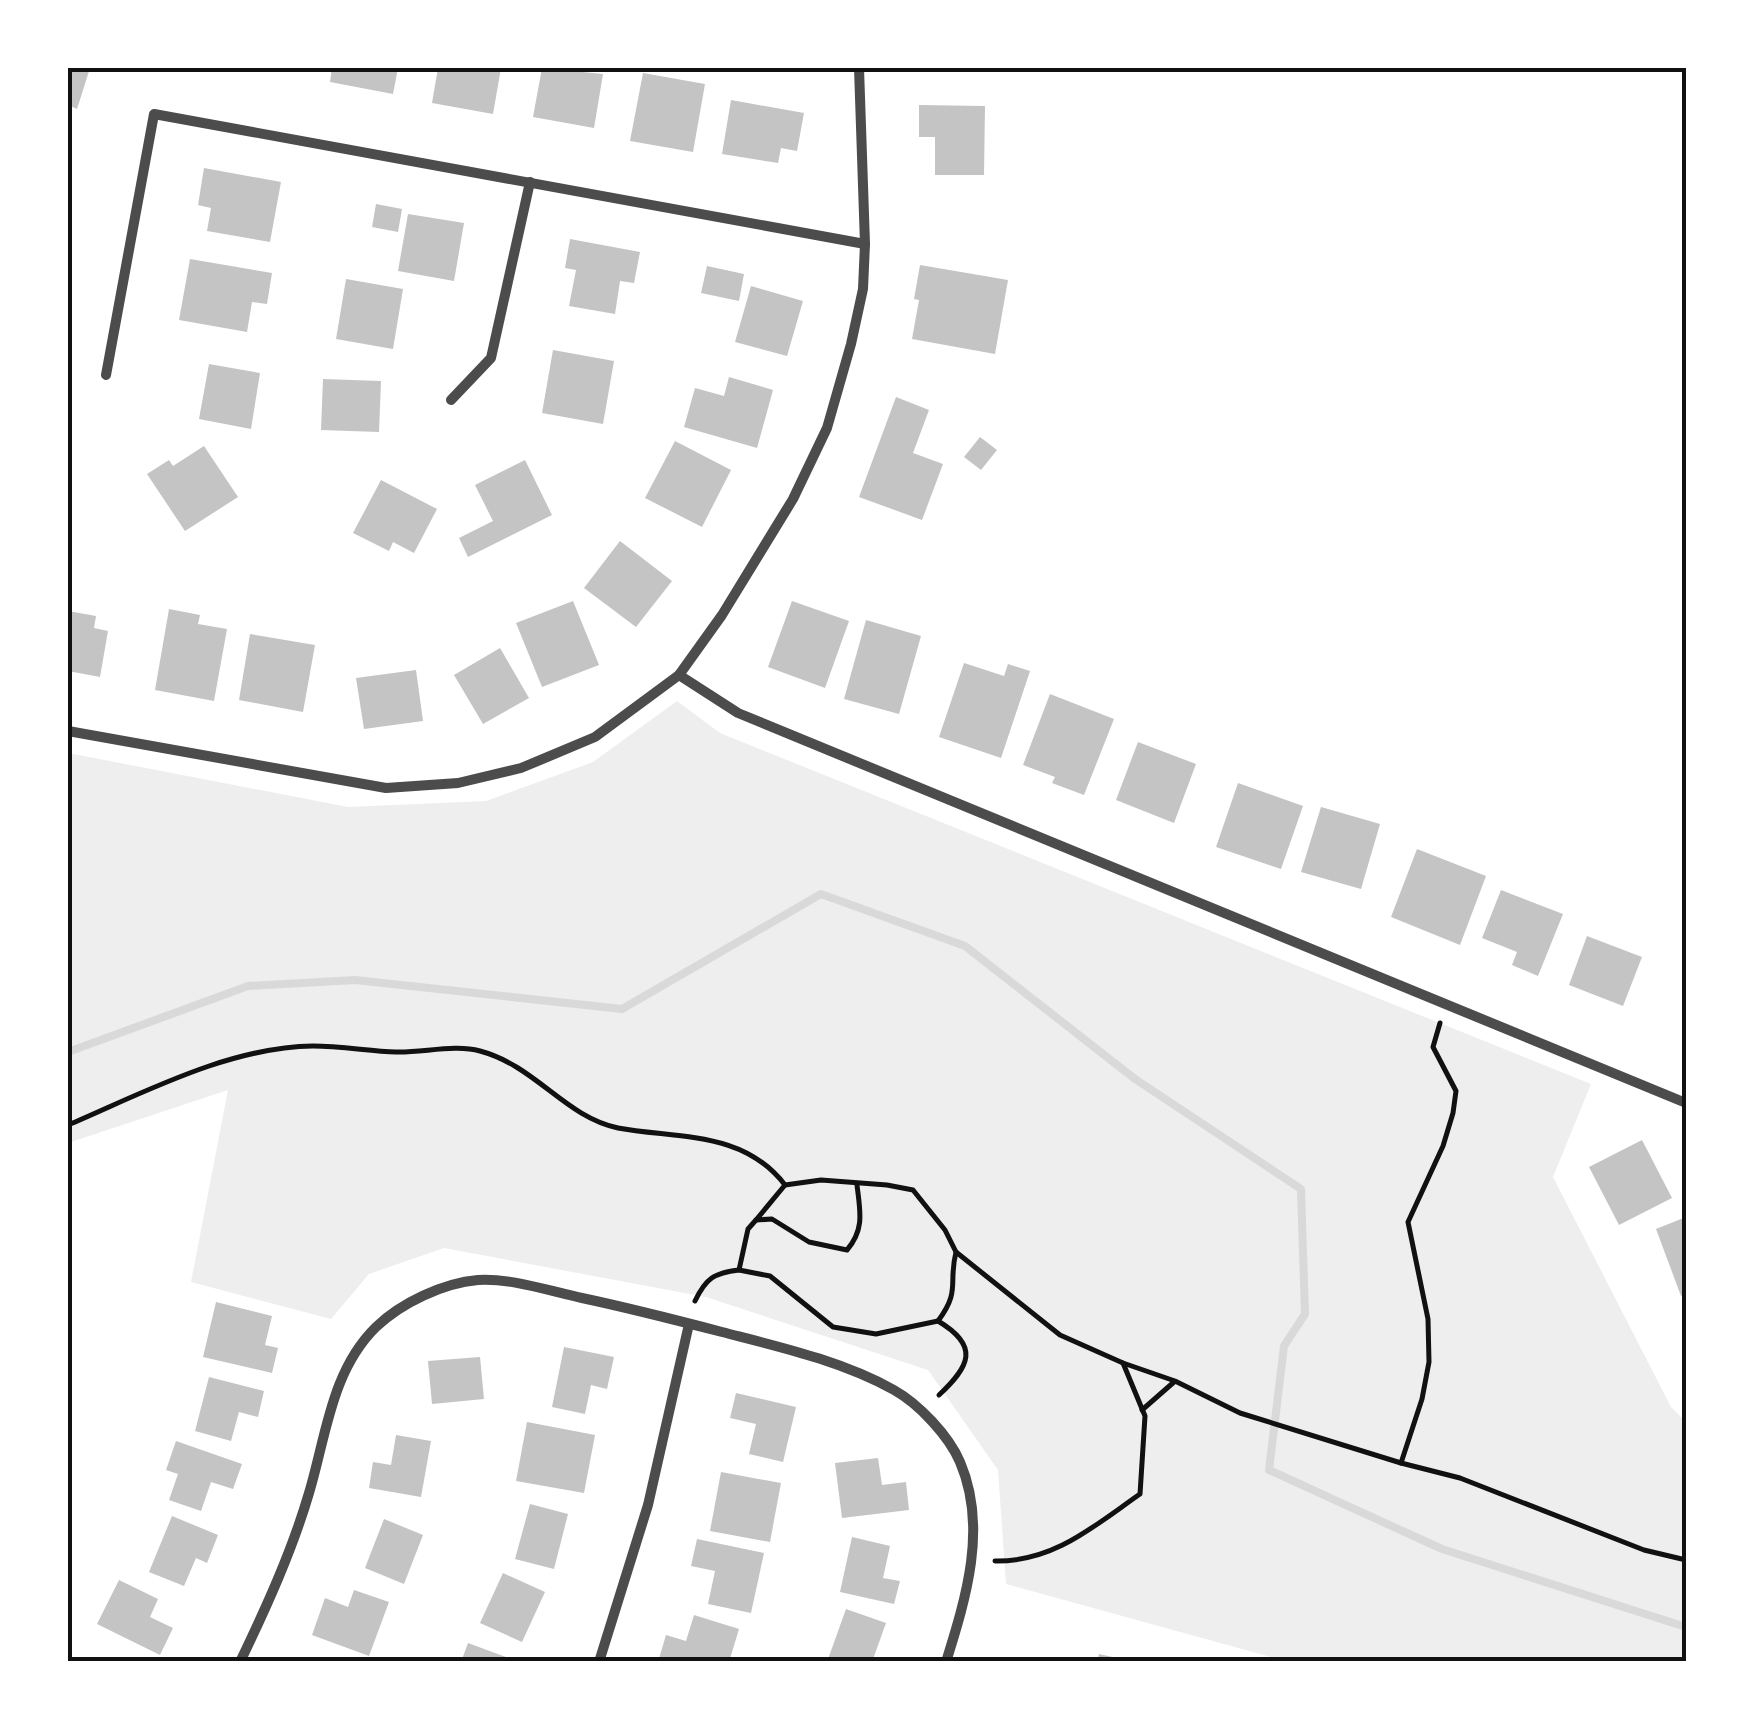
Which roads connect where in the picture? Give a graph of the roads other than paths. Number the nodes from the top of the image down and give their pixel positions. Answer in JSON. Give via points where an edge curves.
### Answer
{"nodes":[{"id":1,"x":860,"y":68,"type":"edge"},
{"id":2,"x":530,"y":182,"type":"junction"},
{"id":3,"x":865,"y":244,"type":"junction"},
{"id":4,"x":106,"y":375,"type":"dead end"},
{"id":5,"x":451,"y":400,"type":"dead end"},
{"id":6,"x":679,"y":675,"type":"junction"},
{"id":7,"x":68,"y":732,"type":"edge"},
{"id":8,"x":1686,"y":1103,"type":"edge"},
{"id":9,"x":689,"y":1324,"type":"junction"},
{"id":10,"x":240,"y":1662,"type":"edge"},
{"id":11,"x":599,"y":1662,"type":"edge"},
{"id":12,"x":946,"y":1662,"type":"edge"}],
"edges":[{"from":1,"to":3,"type":"street"},
{"from":2,"to":3,"type":"street"},
{"from":2,"to":4,"type":"street","via":[[154,114]]},
{"from":2,"to":5,"type":"street","via":[[491,358]]},
{"from":3,"to":6,"type":"street","via":[[863,289],[826,428],[793,499]]},
{"from":6,"to":7,"type":"street","via":[[595,736],[521,768],[458,783],[386,788]]},
{"from":6,"to":8,"type":"street","via":[[738,713]]},
{"from":9,"to":10,"type":"street","via":[[478,1280],[437,1290],[394,1312],[374,1329],[333,1398],[309,1495]]},
{"from":9,"to":11,"type":"street","via":[[648,1504]]},
{"from":9,"to":12,"type":"street","via":[[859,1373],[898,1392],[950,1444],[971,1505],[974,1549]]}]}
